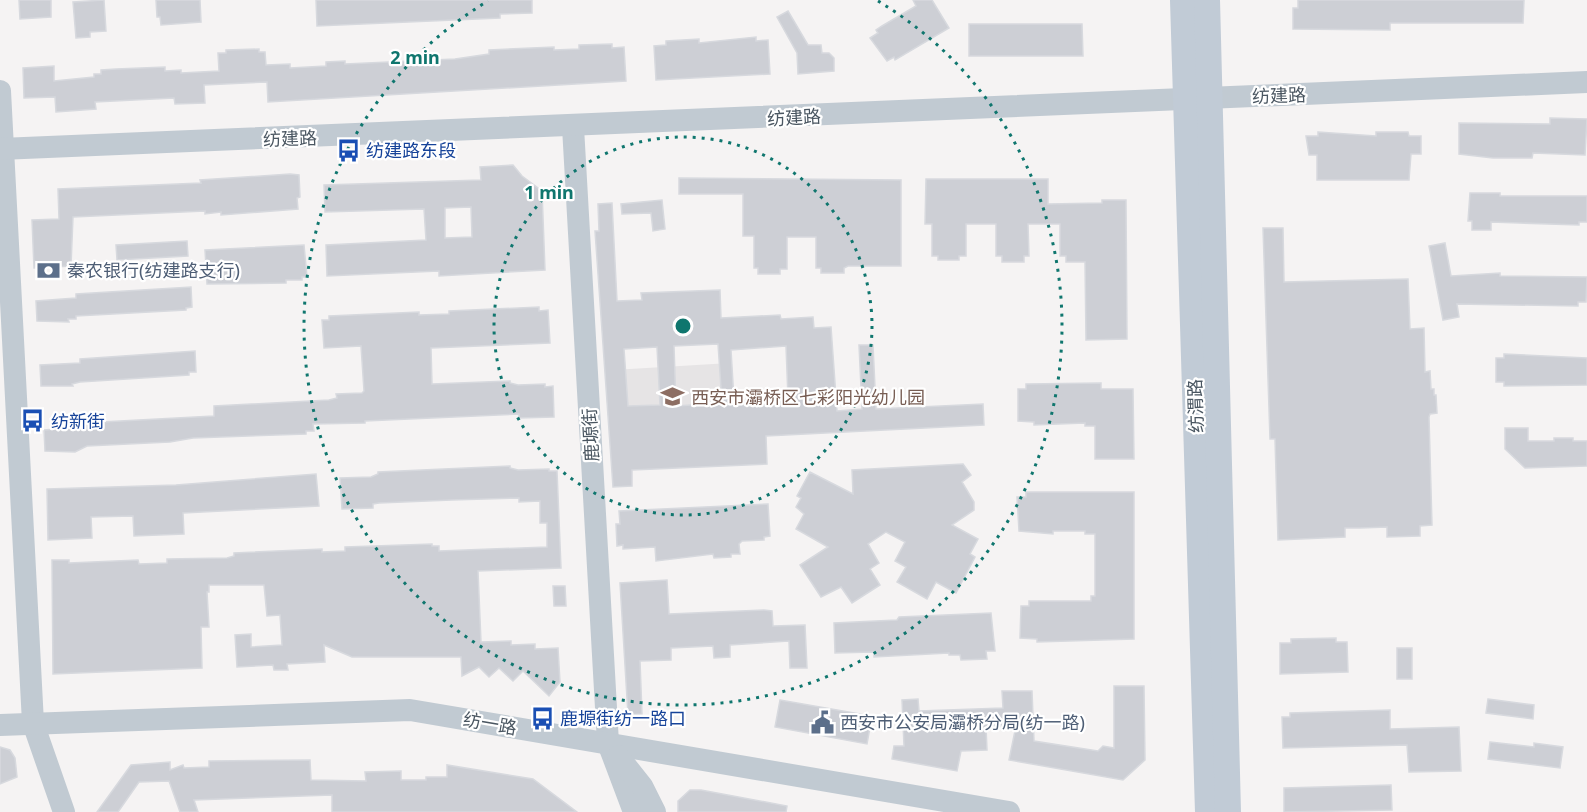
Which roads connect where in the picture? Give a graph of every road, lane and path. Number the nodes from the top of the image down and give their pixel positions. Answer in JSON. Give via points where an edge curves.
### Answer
{"nodes":[{"id":1,"x":1183,"y":0,"type":"edge"},
{"id":2,"x":1207,"y":0,"type":"edge"},
{"id":3,"x":1587,"y":82,"type":"edge"},
{"id":4,"x":0,"y":91,"type":"edge"},
{"id":5,"x":1198,"y":99,"type":"junction"},
{"id":6,"x":573,"y":127,"type":"junction"},
{"id":7,"x":1,"y":149,"type":"edge"},
{"id":8,"x":33,"y":723,"type":"junction"},
{"id":9,"x":0,"y":725,"type":"edge"},
{"id":10,"x":608,"y":743,"type":"junction"},
{"id":11,"x":64,"y":812,"type":"edge"},
{"id":12,"x":634,"y":812,"type":"edge"},
{"id":13,"x":655,"y":812,"type":"edge"},
{"id":14,"x":1009,"y":812,"type":"edge"},
{"id":15,"x":1208,"y":812,"type":"edge"},
{"id":16,"x":1228,"y":812,"type":"edge"}],
"edges":[{"from":1,"to":5,"type":"main road","name":"纺渭路"},
{"from":2,"to":5,"type":"main road","name":"纺渭路"},
{"from":3,"to":5,"type":"street","name":"纺建路"},
{"from":4,"to":7,"type":"street"},
{"from":5,"to":6,"type":"street","name":"纺建路"},
{"from":5,"to":15,"type":"main road","name":"纺渭路"},
{"from":5,"to":16,"type":"main road","name":"纺渭路"},
{"from":6,"to":7,"type":"street","name":"纺建路"},
{"from":6,"to":10,"type":"street","name":"鹿塬街"},
{"from":7,"to":8,"type":"street"},
{"from":8,"to":9,"type":"street","name":"纺一路"},
{"from":8,"to":10,"type":"street","name":"纺一路","via":[[410,710]]},
{"from":8,"to":11,"type":"street"},
{"from":10,"to":12,"type":"street","name":"鹿塬街"},
{"from":10,"to":13,"type":"street","via":[[642,786]]},
{"from":10,"to":14,"type":"street","name":"纺一路"}]}
